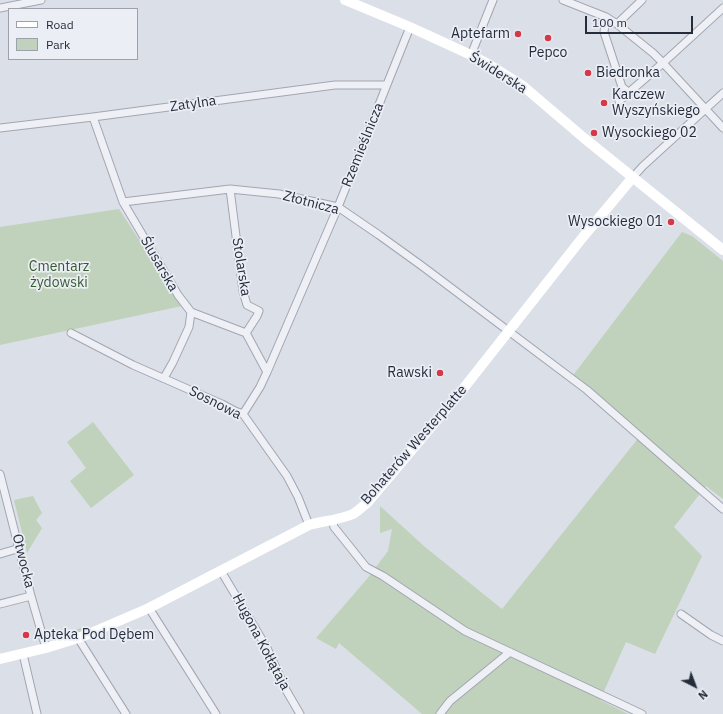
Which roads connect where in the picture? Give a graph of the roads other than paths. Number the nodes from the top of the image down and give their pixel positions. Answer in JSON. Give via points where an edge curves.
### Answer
{"nodes":[{"id":1,"x":41,"y":0,"type":"edge"},
{"id":2,"x":345,"y":0,"type":"edge"},
{"id":3,"x":493,"y":0,"type":"edge"},
{"id":4,"x":563,"y":0,"type":"edge"},
{"id":5,"x":642,"y":0,"type":"edge"},
{"id":6,"x":574,"y":2,"type":"edge"},
{"id":7,"x":0,"y":8,"type":"edge"},
{"id":8,"x":723,"y":8,"type":"edge"},
{"id":9,"x":606,"y":17,"type":"junction"},
{"id":10,"x":617,"y":24,"type":"junction"},
{"id":11,"x":410,"y":27,"type":"junction"},
{"id":12,"x":471,"y":55,"type":"junction"},
{"id":13,"x":664,"y":63,"type":"junction"},
{"id":14,"x":386,"y":85,"type":"junction"},
{"id":15,"x":628,"y":92,"type":"junction"},
{"id":16,"x":723,"y":93,"type":"edge"},
{"id":17,"x":619,"y":101,"type":"dead end"},
{"id":18,"x":705,"y":109,"type":"junction"},
{"id":19,"x":93,"y":117,"type":"junction"},
{"id":20,"x":0,"y":128,"type":"edge"},
{"id":21,"x":723,"y":128,"type":"edge"},
{"id":22,"x":633,"y":177,"type":"junction"},
{"id":23,"x":230,"y":189,"type":"junction"},
{"id":24,"x":123,"y":202,"type":"junction"},
{"id":25,"x":338,"y":207,"type":"junction"},
{"id":26,"x":723,"y":250,"type":"edge"},
{"id":27,"x":191,"y":312,"type":"junction"},
{"id":28,"x":508,"y":332,"type":"junction"},
{"id":29,"x":71,"y":333,"type":"dead end"},
{"id":30,"x":246,"y":333,"type":"junction"},
{"id":31,"x":267,"y":372,"type":"junction"},
{"id":32,"x":164,"y":378,"type":"junction"},
{"id":33,"x":243,"y":414,"type":"junction"},
{"id":34,"x":0,"y":477,"type":"edge"},
{"id":35,"x":723,"y":509,"type":"edge"},
{"id":36,"x":332,"y":520,"type":"junction"},
{"id":37,"x":308,"y":525,"type":"junction"},
{"id":38,"x":20,"y":548,"type":"junction"},
{"id":39,"x":0,"y":554,"type":"edge"},
{"id":40,"x":222,"y":571,"type":"junction"},
{"id":41,"x":31,"y":596,"type":"junction"},
{"id":42,"x":0,"y":604,"type":"edge"},
{"id":43,"x":149,"y":608,"type":"junction"},
{"id":44,"x":681,"y":614,"type":"dead end"},
{"id":45,"x":78,"y":638,"type":"junction"},
{"id":46,"x":723,"y":641,"type":"edge"},
{"id":47,"x":46,"y":648,"type":"junction"},
{"id":48,"x":510,"y":652,"type":"junction"},
{"id":49,"x":23,"y":654,"type":"junction"},
{"id":50,"x":0,"y":659,"type":"edge"},
{"id":51,"x":37,"y":714,"type":"edge"},
{"id":52,"x":126,"y":714,"type":"edge"},
{"id":53,"x":216,"y":714,"type":"edge"},
{"id":54,"x":300,"y":714,"type":"edge"},
{"id":55,"x":440,"y":714,"type":"edge"},
{"id":56,"x":642,"y":714,"type":"edge"}],
"edges":[{"from":1,"to":7,"type":"street"},
{"from":2,"to":11,"type":"street","name":"Świderska"},
{"from":3,"to":12,"type":"street"},
{"from":4,"to":6,"type":"street"},
{"from":5,"to":10,"type":"street"},
{"from":6,"to":9,"type":"street"},
{"from":8,"to":13,"type":"street"},
{"from":9,"to":10,"type":"street"},
{"from":9,"to":15,"type":"street","via":[[604,32],[622,87]]},
{"from":10,"to":13,"type":"street"},
{"from":11,"to":12,"type":"street","name":"Świderska"},
{"from":11,"to":14,"type":"street","name":"Rzemieślnicza"},
{"from":12,"to":22,"type":"street","name":"Świderska","via":[[523,86]]},
{"from":13,"to":15,"type":"street"},
{"from":13,"to":18,"type":"street"},
{"from":14,"to":19,"type":"street","name":"Zatylna","via":[[335,85]]},
{"from":14,"to":25,"type":"street","name":"Rzemieślnicza"},
{"from":15,"to":17,"type":"street"},
{"from":16,"to":18,"type":"street"},
{"from":18,"to":21,"type":"street"},
{"from":18,"to":22,"type":"street"},
{"from":19,"to":20,"type":"street","name":"Zatylna"},
{"from":19,"to":24,"type":"street","name":"Ślusarska"},
{"from":22,"to":26,"type":"street","name":"Świderska"},
{"from":22,"to":28,"type":"street","name":"Bohaterów Westerplatte"},
{"from":23,"to":24,"type":"street","name":"Złotnicza"},
{"from":23,"to":25,"type":"street","name":"Złotnicza","via":[[279,194]]},
{"from":23,"to":30,"type":"street","name":"Stolarska","via":[[243,290],[247,305],[259,310]]},
{"from":24,"to":27,"type":"street","name":"Ślusarska","via":[[178,295]]},
{"from":25,"to":28,"type":"street","name":"Złotnicza","via":[[422,266]]},
{"from":25,"to":31,"type":"street","name":"Rzemieślnicza"},
{"from":27,"to":30,"type":"street"},
{"from":27,"to":32,"type":"street","via":[[189,327]]},
{"from":28,"to":35,"type":"street","name":"Złotnicza","via":[[587,390]]},
{"from":28,"to":36,"type":"street","name":"Bohaterów Westerplatte","via":[[371,500],[353,514]]},
{"from":29,"to":32,"type":"street","name":"Sosnowa"},
{"from":30,"to":31,"type":"street"},
{"from":31,"to":33,"type":"street","name":"Rzemieślnicza"},
{"from":32,"to":33,"type":"street","name":"Sosnowa"},
{"from":33,"to":37,"type":"street","name":"Sosnowa","via":[[287,476]]},
{"from":34,"to":38,"type":"street","name":"Otwocka"},
{"from":36,"to":37,"type":"street","name":"Bohaterów Westerplatte"},
{"from":36,"to":48,"type":"street","via":[[334,528],[366,567],[465,631]]},
{"from":37,"to":40,"type":"street","name":"Bohaterów Westerplatte"},
{"from":38,"to":39,"type":"street"},
{"from":38,"to":41,"type":"street","name":"Otwocka"},
{"from":40,"to":43,"type":"street","name":"Bohaterów Westerplatte"},
{"from":40,"to":54,"type":"street","name":"Hugona Kołłątaja","via":[[267,648]]},
{"from":41,"to":42,"type":"street"},
{"from":41,"to":47,"type":"street","name":"Otwocka"},
{"from":43,"to":45,"type":"street","name":"Bohaterów Westerplatte"},
{"from":43,"to":53,"type":"street"},
{"from":44,"to":46,"type":"street"},
{"from":45,"to":47,"type":"street","name":"Bohaterów Westerplatte"},
{"from":45,"to":52,"type":"street"},
{"from":47,"to":49,"type":"street"},
{"from":48,"to":55,"type":"street","via":[[450,701]]},
{"from":48,"to":56,"type":"street"},
{"from":49,"to":50,"type":"street"},
{"from":49,"to":51,"type":"street"}]}
